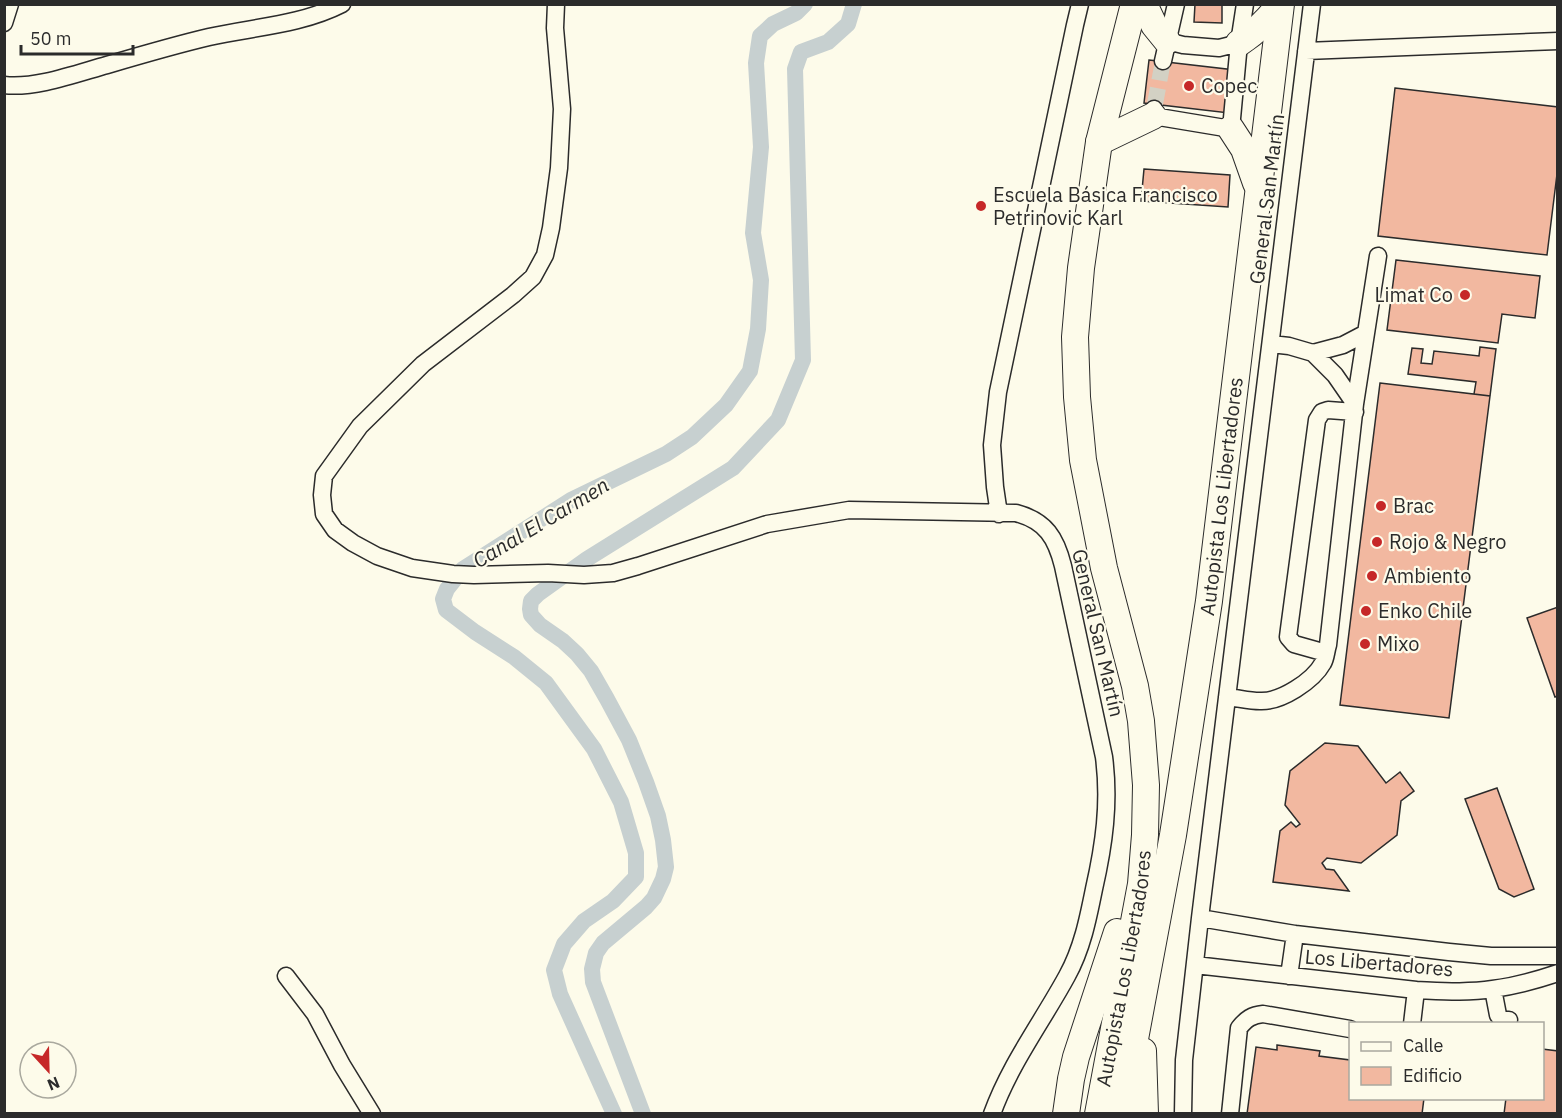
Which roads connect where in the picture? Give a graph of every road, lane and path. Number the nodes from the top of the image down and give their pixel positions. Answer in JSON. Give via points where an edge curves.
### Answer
{"nodes":[{"id":1,"x":10,"y":4,"type":"edge"},
{"id":2,"x":342,"y":4,"type":"edge"},
{"id":3,"x":556,"y":4,"type":"edge"},
{"id":4,"x":1080,"y":4,"type":"edge"},
{"id":5,"x":1134,"y":4,"type":"edge"},
{"id":6,"x":1144,"y":4,"type":"edge"},
{"id":7,"x":1176,"y":4,"type":"edge"},
{"id":8,"x":1245,"y":4,"type":"edge"},
{"id":9,"x":1280,"y":4,"type":"edge"},
{"id":10,"x":1312,"y":4,"type":"edge"},
{"id":11,"x":4,"y":23,"type":"edge"},
{"id":12,"x":1557,"y":41,"type":"edge"},
{"id":13,"x":1239,"y":43,"type":"junction"},
{"id":14,"x":1165,"y":51,"type":"junction"},
{"id":15,"x":1306,"y":51,"type":"junction"},
{"id":16,"x":4,"y":85,"type":"edge"},
{"id":17,"x":1154,"y":110,"type":"joint"},
{"id":18,"x":1231,"y":129,"type":"junction"},
{"id":19,"x":1099,"y":142,"type":"junction"},
{"id":20,"x":1258,"y":189,"type":"junction"},
{"id":21,"x":1378,"y":256,"type":"dead end"},
{"id":22,"x":1366,"y":333,"type":"junction"},
{"id":23,"x":1271,"y":344,"type":"junction"},
{"id":24,"x":1313,"y":353,"type":"junction"},
{"id":25,"x":1355,"y":408,"type":"junction"},
{"id":26,"x":999,"y":514,"type":"junction"},
{"id":27,"x":1326,"y":652,"type":"junction"},
{"id":28,"x":1227,"y":697,"type":"junction"},
{"id":29,"x":1146,"y":785,"type":"junction"},
{"id":30,"x":1200,"y":918,"type":"junction"},
{"id":31,"x":1294,"y":934,"type":"junction"},
{"id":32,"x":1557,"y":956,"type":"edge"},
{"id":33,"x":1195,"y":965,"type":"junction"},
{"id":34,"x":1557,"y":973,"type":"edge"},
{"id":35,"x":286,"y":976,"type":"dead end"},
{"id":36,"x":1289,"y":976,"type":"junction"},
{"id":37,"x":1144,"y":986,"type":"junction"},
{"id":38,"x":1493,"y":989,"type":"junction"},
{"id":39,"x":1416,"y":990,"type":"junction"},
{"id":40,"x":1509,"y":1020,"type":"dead end"},
{"id":41,"x":1412,"y":1022,"type":"edge"},
{"id":42,"x":1349,"y":1029,"type":"edge"},
{"id":43,"x":372,"y":1113,"type":"edge"},
{"id":44,"x":992,"y":1113,"type":"edge"},
{"id":45,"x":1066,"y":1113,"type":"edge"},
{"id":46,"x":1098,"y":1113,"type":"edge"},
{"id":47,"x":1121,"y":1113,"type":"edge"},
{"id":48,"x":1145,"y":1113,"type":"edge"},
{"id":49,"x":1183,"y":1113,"type":"edge"},
{"id":50,"x":1230,"y":1113,"type":"edge"}],
"edges":[{"from":1,"to":11,"type":"street"},
{"from":2,"to":16,"type":"street","via":[[303,19],[209,37],[26,86]]},
{"from":3,"to":26,"type":"street","name":"General San Martín","via":[[562,109],[559,168],[545,255],[533,277],[423,364],[360,426],[324,476],[324,514],[334,530],[377,556],[412,568],[474,575],[584,575],[613,573],[767,524],[849,510]]},
{"from":4,"to":26,"type":"street","via":[[999,392],[992,445]]},
{"from":5,"to":19,"type":"highway","name":"Autopista Los Libertadores"},
{"from":6,"to":14,"type":"highway"},
{"from":7,"to":14,"type":"street"},
{"from":8,"to":13,"type":"street"},
{"from":9,"to":13,"type":"highway","via":[[1269,19]]},
{"from":9,"to":20,"type":"highway","name":"Autopista Los Libertadores"},
{"from":10,"to":15,"type":"street","name":"General San Martín"},
{"from":12,"to":15,"type":"street"},
{"from":13,"to":14,"type":"street","via":[[1219,48],[1183,45]]},
{"from":13,"to":18,"type":"street"},
{"from":15,"to":23,"type":"street","name":"General San Martín"},
{"from":17,"to":18,"type":"street"},
{"from":17,"to":19,"type":"highway"},
{"from":18,"to":20,"type":"highway","via":[[1250,162]]},
{"from":19,"to":29,"type":"highway","name":"Autopista Los Libertadores","via":[[1077,308],[1077,397],[1096,530],[1135,686]]},
{"from":20,"to":37,"type":"highway","name":"Autopista Los Libertadores","via":[[1207,613],[1173,835]]},
{"from":21,"to":22,"type":"street"},
{"from":22,"to":24,"type":"street","via":[[1343,345]]},
{"from":22,"to":25,"type":"street"},
{"from":23,"to":24,"type":"street"},
{"from":23,"to":28,"type":"street","name":"General San Martín"},
{"from":24,"to":25,"type":"street","via":[[1335,375]]},
{"from":25,"to":27,"type":"street"},
{"from":25,"to":27,"type":"street","via":[[1328,410],[1317,420],[1288,637],[1294,644]]},
{"from":26,"to":44,"type":"street","name":"General San Martín","via":[[1016,513],[1034,519],[1056,545],[1104,757],[1107,808],[1096,881],[1080,946]]},
{"from":27,"to":28,"type":"street","via":[[1324,662],[1311,679],[1276,698],[1262,701]]},
{"from":28,"to":30,"type":"street","name":"General San Martín"},
{"from":29,"to":45,"type":"highway","name":"Autopista Los Libertadores","via":[[1119,927],[1076,1057]]},
{"from":29,"to":46,"type":"highway","name":"Autopista Los Libertadores","via":[[1140,884]]},
{"from":30,"to":31,"type":"street","name":"Los Libertadores"},
{"from":30,"to":33,"type":"street","name":"General San Martín"},
{"from":31,"to":32,"type":"street","name":"Los Libertadores","via":[[1481,955]]},
{"from":31,"to":36,"type":"street"},
{"from":33,"to":36,"type":"street","name":"Los Libertadores"},
{"from":33,"to":49,"type":"street","name":"General San Martín","via":[[1184,1060]]},
{"from":34,"to":38,"type":"street","name":"Los Libertadores"},
{"from":35,"to":43,"type":"street","via":[[315,1014]]},
{"from":36,"to":39,"type":"street","name":"Los Libertadores"},
{"from":37,"to":47,"type":"highway","name":"Autopista Los Libertadores"},
{"from":37,"to":48,"type":"highway","name":"Autopista Los Libertadores"},
{"from":38,"to":39,"type":"street","name":"Los Libertadores"},
{"from":38,"to":40,"type":"street","via":[[1498,1015]]},
{"from":39,"to":41,"type":"street"},
{"from":42,"to":50,"type":"street","via":[[1263,1014],[1250,1017],[1239,1028]]}]}
